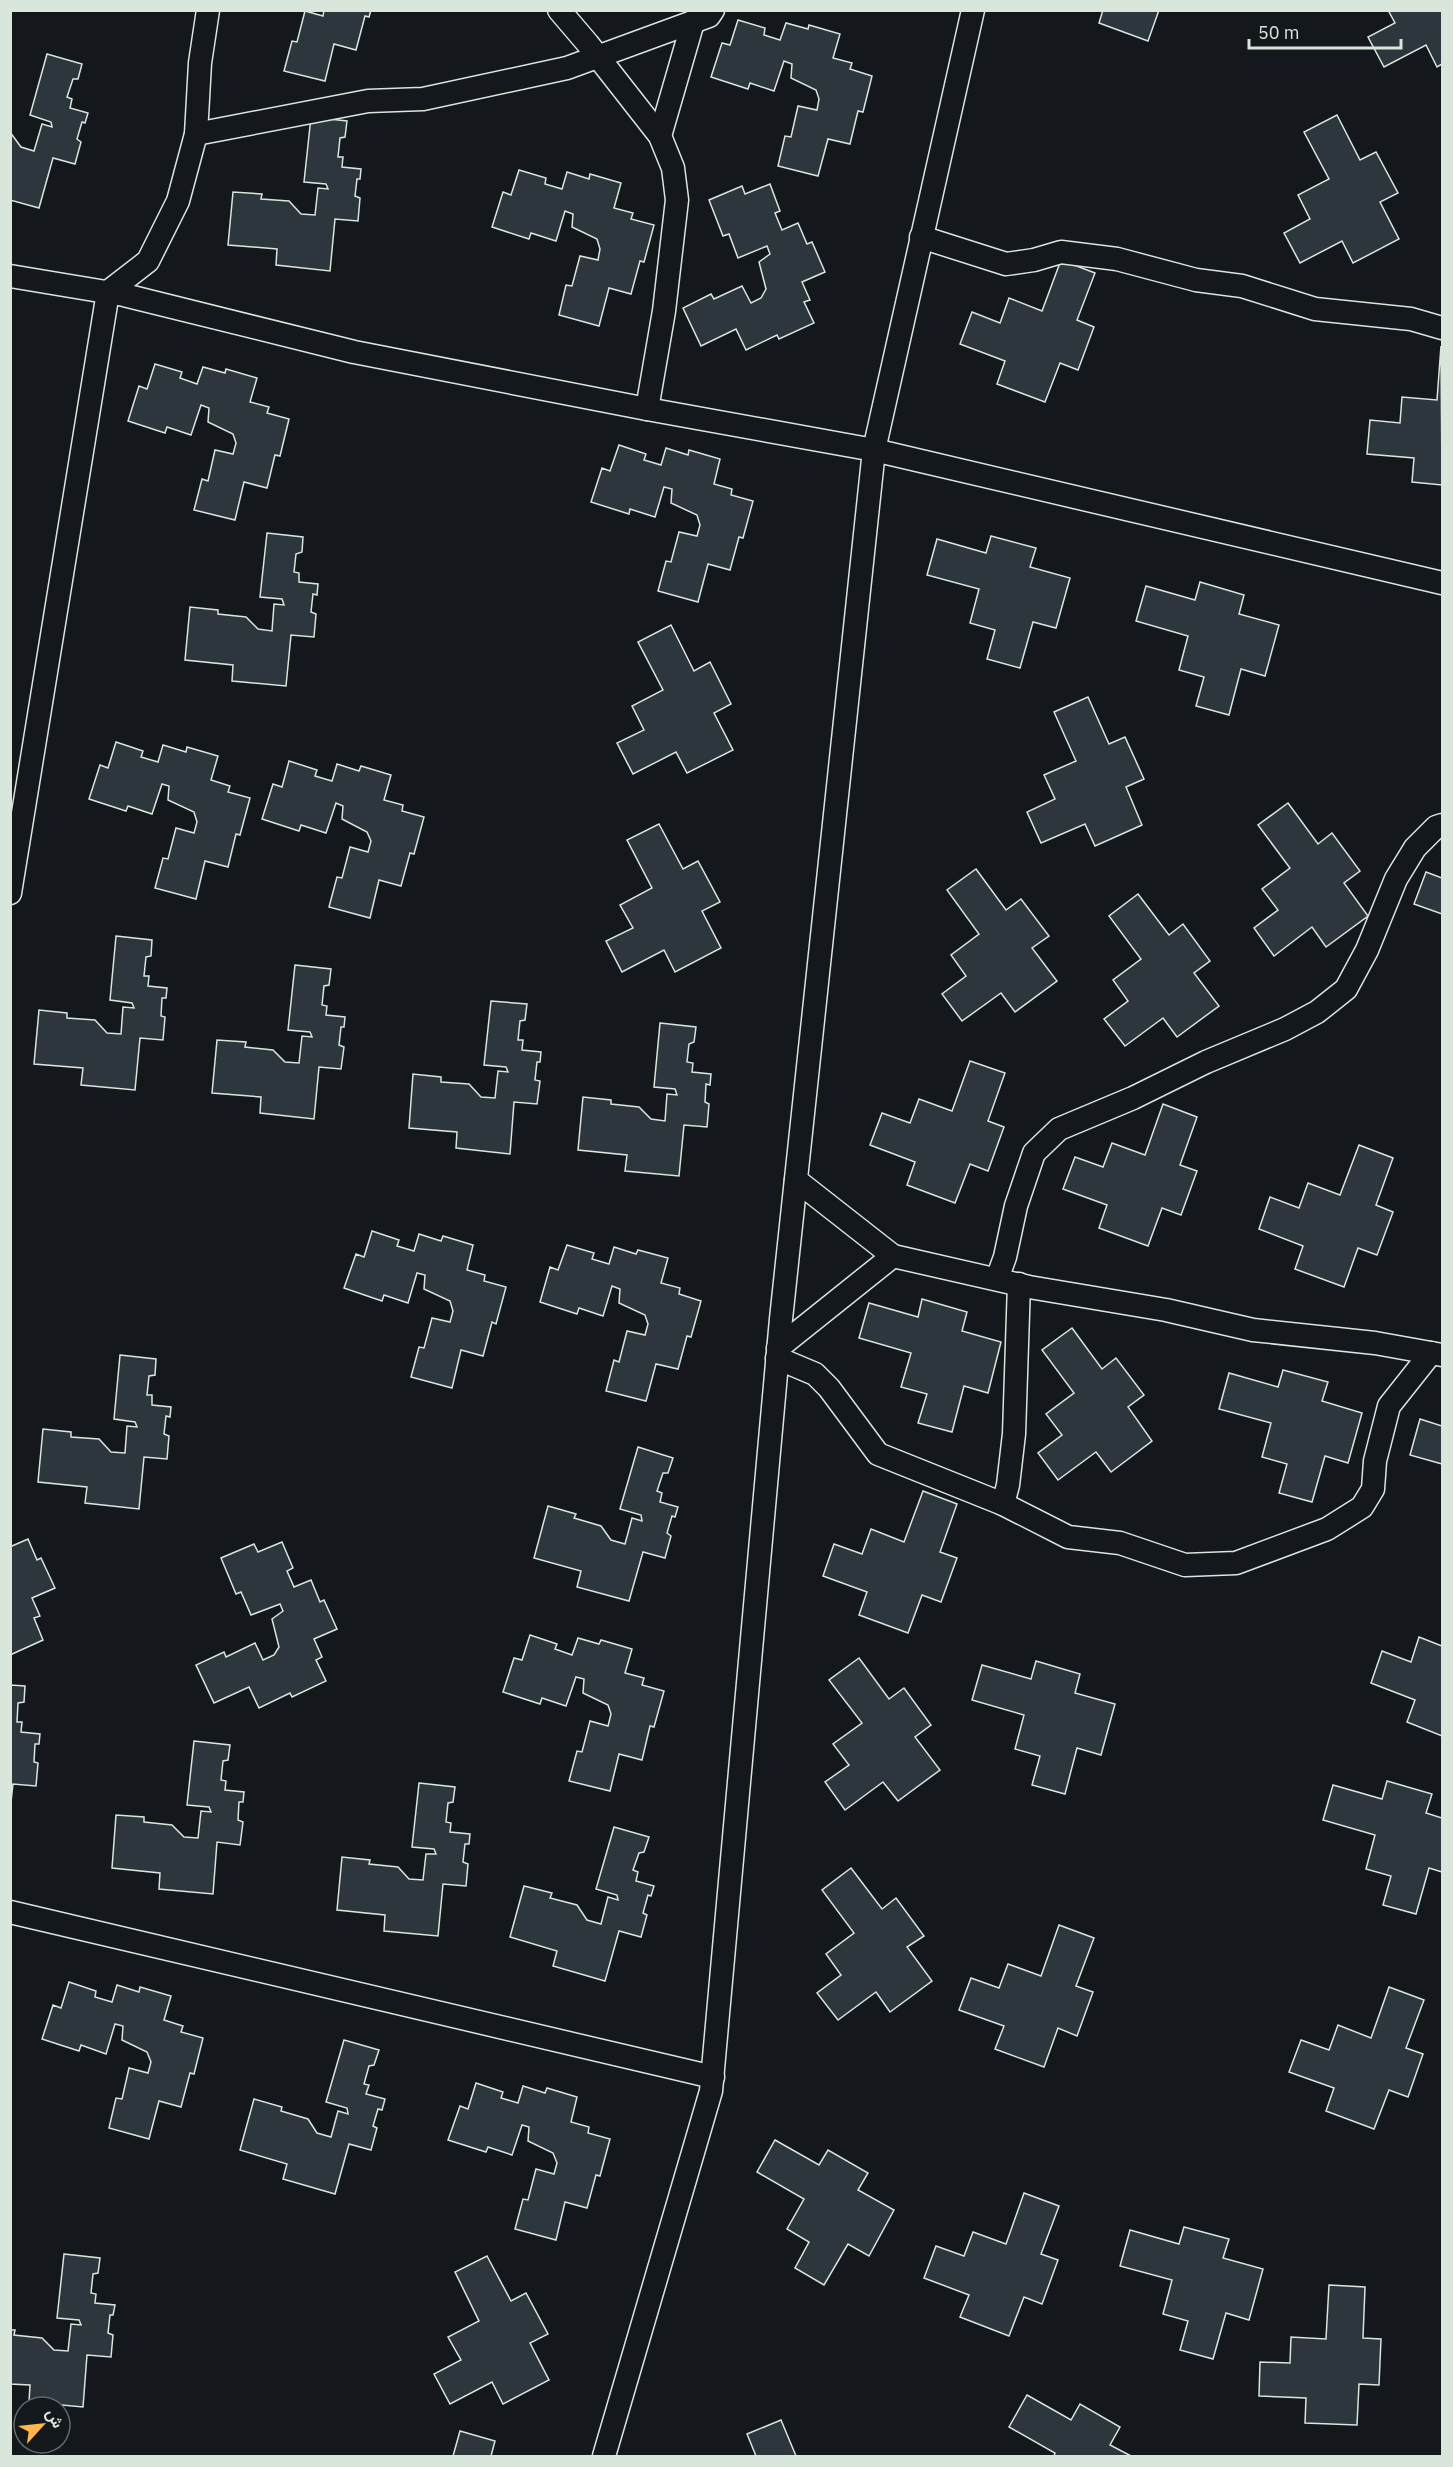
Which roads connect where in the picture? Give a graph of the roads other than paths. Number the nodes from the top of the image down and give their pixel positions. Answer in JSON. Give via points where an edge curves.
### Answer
{"nodes":[{"id":1,"x":208,"y":10,"type":"edge"},
{"id":2,"x":559,"y":10,"type":"edge"},
{"id":3,"x":713,"y":10,"type":"edge"},
{"id":4,"x":973,"y":10,"type":"edge"},
{"id":5,"x":693,"y":22,"type":"junction"},
{"id":6,"x":598,"y":57,"type":"junction"},
{"id":7,"x":196,"y":134,"type":"junction"},
{"id":8,"x":660,"y":136,"type":"junction"},
{"id":9,"x":921,"y":237,"type":"junction"},
{"id":10,"x":10,"y":276,"type":"edge"},
{"id":11,"x":108,"y":292,"type":"junction"},
{"id":12,"x":1443,"y":327,"type":"edge"},
{"id":13,"x":647,"y":409,"type":"junction"},
{"id":14,"x":874,"y":450,"type":"junction"},
{"id":15,"x":1443,"y":583,"type":"edge"},
{"id":16,"x":1443,"y":825,"type":"edge"},
{"id":17,"x":10,"y":893,"type":"edge"},
{"id":18,"x":796,"y":1180,"type":"junction"},
{"id":19,"x":893,"y":1256,"type":"junction"},
{"id":20,"x":997,"y":1279,"type":"junction"},
{"id":21,"x":1019,"y":1284,"type":"junction"},
{"id":22,"x":778,"y":1353,"type":"junction"},
{"id":23,"x":1437,"y":1354,"type":"edge"},
{"id":24,"x":1003,"y":1504,"type":"junction"},
{"id":25,"x":10,"y":1912,"type":"edge"},
{"id":26,"x":713,"y":2077,"type":"junction"},
{"id":27,"x":604,"y":2457,"type":"edge"}],
"edges":[{"from":1,"to":7,"type":"street"},
{"from":2,"to":6,"type":"street"},
{"from":3,"to":5,"type":"street","via":[[709,16]]},
{"from":4,"to":9,"type":"street"},
{"from":5,"to":6,"type":"street"},
{"from":5,"to":8,"type":"street"},
{"from":6,"to":7,"type":"street","via":[[567,68],[423,99],[368,101]]},
{"from":6,"to":8,"type":"street"},
{"from":7,"to":11,"type":"street","via":[[178,201],[148,261]]},
{"from":8,"to":13,"type":"street","via":[[673,168],[677,200]]},
{"from":9,"to":12,"type":"street","via":[[1006,264],[1061,252],[1117,259],[1196,280],[1242,286],[1315,309],[1411,319]]},
{"from":9,"to":14,"type":"street"},
{"from":10,"to":11,"type":"street"},
{"from":11,"to":13,"type":"street","via":[[354,352]]},
{"from":11,"to":17,"type":"street"},
{"from":13,"to":14,"type":"street"},
{"from":14,"to":15,"type":"street"},
{"from":14,"to":18,"type":"street"},
{"from":16,"to":20,"type":"street","via":[[1436,827],[1416,848],[1396,879],[1346,989],[1317,1012],[1285,1029],[1059,1129],[1034,1153]]},
{"from":18,"to":19,"type":"street"},
{"from":18,"to":22,"type":"street"},
{"from":19,"to":20,"type":"street"},
{"from":19,"to":22,"type":"street"},
{"from":20,"to":21,"type":"street"},
{"from":21,"to":23,"type":"street","via":[[1253,1330]]},
{"from":21,"to":24,"type":"street","via":[[1014,1434]]},
{"from":22,"to":24,"type":"street","via":[[815,1374],[829,1388],[878,1454]]},
{"from":22,"to":26,"type":"street"},
{"from":23,"to":24,"type":"street","via":[[1389,1406],[1373,1489],[1362,1507],[1328,1529],[1236,1563],[1185,1565],[1120,1543],[1068,1537]]},
{"from":25,"to":26,"type":"street"},
{"from":26,"to":27,"type":"street"}]}
